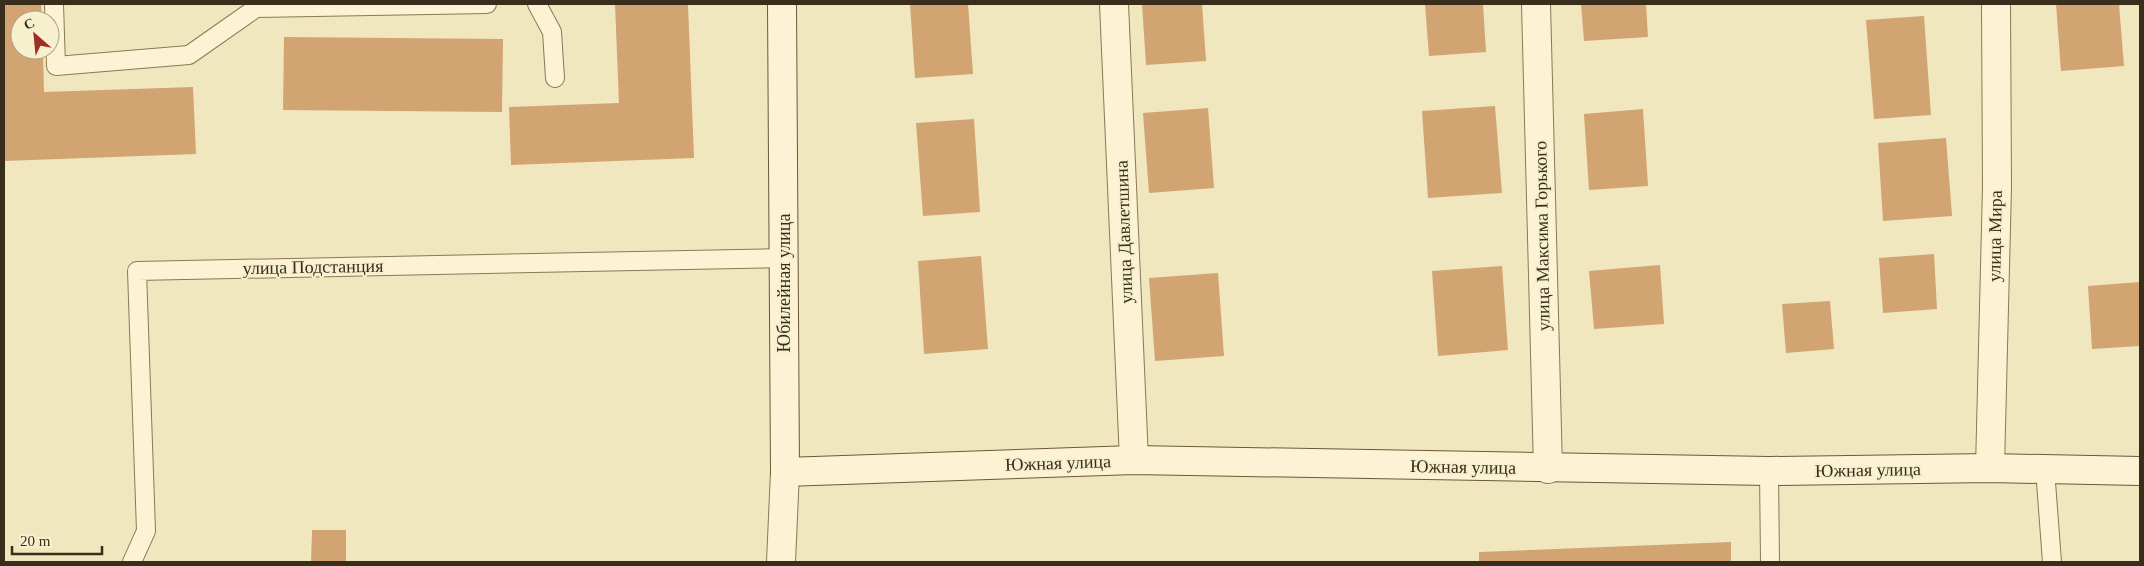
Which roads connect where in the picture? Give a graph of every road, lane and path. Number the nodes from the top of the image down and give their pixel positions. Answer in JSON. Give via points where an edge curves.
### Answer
{"nodes":[{"id":1,"x":54,"y":4,"type":"edge"},
{"id":2,"x":487,"y":4,"type":"edge"},
{"id":3,"x":537,"y":4,"type":"edge"},
{"id":4,"x":782,"y":4,"type":"edge"},
{"id":5,"x":1114,"y":4,"type":"edge"},
{"id":6,"x":1536,"y":4,"type":"edge"},
{"id":7,"x":1996,"y":4,"type":"edge"},
{"id":8,"x":555,"y":78,"type":"dead end"},
{"id":9,"x":784,"y":258,"type":"junction"},
{"id":10,"x":1134,"y":460,"type":"junction"},
{"id":11,"x":1548,"y":468,"type":"junction"},
{"id":12,"x":1990,"y":468,"type":"junction"},
{"id":13,"x":2045,"y":469,"type":"junction"},
{"id":14,"x":1769,"y":471,"type":"junction"},
{"id":15,"x":2140,"y":471,"type":"edge"},
{"id":16,"x":785,"y":472,"type":"junction"},
{"id":17,"x":132,"y":562,"type":"edge"},
{"id":18,"x":781,"y":562,"type":"edge"},
{"id":19,"x":1770,"y":562,"type":"edge"},
{"id":20,"x":2052,"y":562,"type":"edge"}],
"edges":[{"from":1,"to":2,"type":"lane","via":[[56,66],[189,55],[256,8]]},
{"from":3,"to":8,"type":"lane","via":[[552,32]]},
{"from":4,"to":9,"type":"street","name":"Юбилейная улица"},
{"from":5,"to":10,"type":"street","name":"улица Давлетшина"},
{"from":6,"to":11,"type":"street","name":"улица Максима Горького"},
{"from":7,"to":12,"type":"street","name":"улица Мира","via":[[1997,186]]},
{"from":9,"to":16,"type":"street","name":"Юбилейная улица"},
{"from":9,"to":17,"type":"lane","name":"улица Подстанция","via":[[137,271],[146,531]]},
{"from":10,"to":11,"type":"street","name":"Южная улица"},
{"from":10,"to":16,"type":"street","name":"Южная улица"},
{"from":11,"to":14,"type":"street","name":"Южная улица"},
{"from":12,"to":13,"type":"street","name":"Южная улица"},
{"from":12,"to":14,"type":"street","name":"Южная улица"},
{"from":13,"to":15,"type":"street","name":"Южная улица"},
{"from":13,"to":20,"type":"lane"},
{"from":14,"to":19,"type":"lane"},
{"from":16,"to":18,"type":"street","name":"Юбилейная улица"}]}
